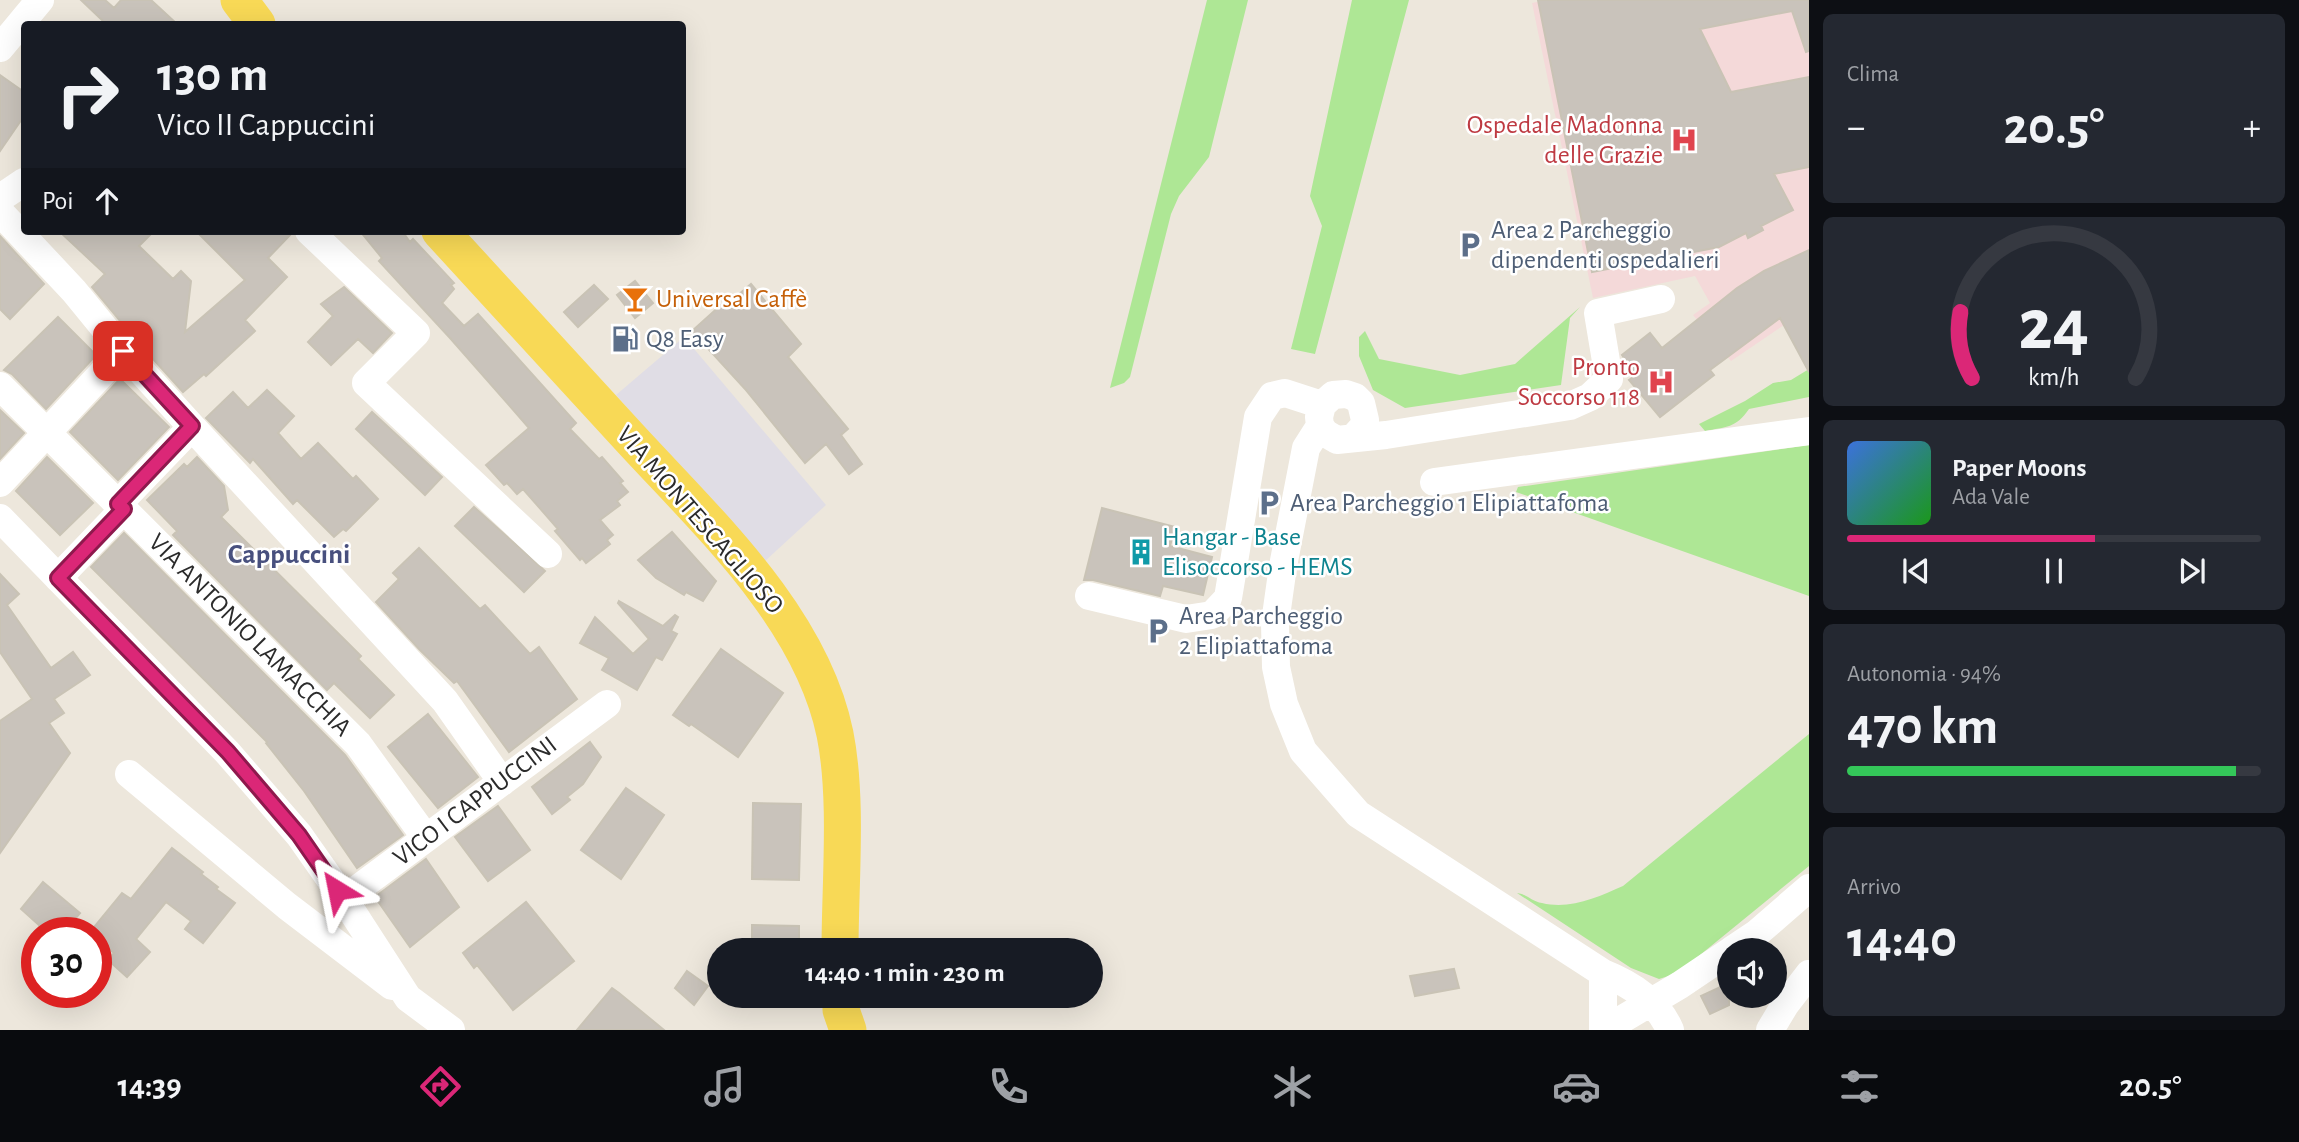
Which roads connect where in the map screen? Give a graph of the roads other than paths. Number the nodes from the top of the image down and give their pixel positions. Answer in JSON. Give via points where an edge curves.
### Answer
{"nodes":[{"id":1,"x":40,"y":0,"type":"edge"},
{"id":2,"x":239,"y":0,"type":"edge"},
{"id":3,"x":22,"y":21,"type":"edge"},
{"id":4,"x":255,"y":21,"type":"edge"},
{"id":5,"x":21,"y":23,"type":"edge"},
{"id":6,"x":0,"y":48,"type":"edge"},
{"id":7,"x":21,"y":184,"type":"edge"},
{"id":8,"x":0,"y":198,"type":"edge"},
{"id":9,"x":0,"y":212,"type":"edge"},
{"id":10,"x":21,"y":234,"type":"edge"},
{"id":11,"x":22,"y":235,"type":"edge"},
{"id":12,"x":313,"y":235,"type":"edge"},
{"id":13,"x":444,"y":235,"type":"edge"},
{"id":14,"x":1661,"y":299,"type":"dead end"},
{"id":15,"x":123,"y":351,"type":"junction"},
{"id":16,"x":0,"y":386,"type":"edge"},
{"id":17,"x":1336,"y":423,"type":"junction"},
{"id":18,"x":192,"y":426,"type":"junction"},
{"id":19,"x":1809,"y":431,"type":"edge"},
{"id":20,"x":47,"y":432,"type":"junction"},
{"id":21,"x":1434,"y":482,"type":"dead end"},
{"id":22,"x":0,"y":483,"type":"edge"},
{"id":23,"x":121,"y":506,"type":"junction"},
{"id":24,"x":0,"y":518,"type":"edge"},
{"id":25,"x":548,"y":554,"type":"dead end"},
{"id":26,"x":58,"y":578,"type":"junction"},
{"id":27,"x":1090,"y":596,"type":"dead end"},
{"id":28,"x":607,"y":704,"type":"dead end"},
{"id":29,"x":129,"y":774,"type":"dead end"},
{"id":30,"x":502,"y":782,"type":"junction"},
{"id":31,"x":426,"y":838,"type":"junction"},
{"id":32,"x":1809,"y":888,"type":"edge"},
{"id":33,"x":344,"y":899,"type":"junction"},
{"id":34,"x":840,"y":938,"type":"edge"},
{"id":35,"x":1750,"y":938,"type":"edge"},
{"id":36,"x":1717,"y":959,"type":"edge"},
{"id":37,"x":1603,"y":973,"type":"junction"},
{"id":38,"x":1809,"y":974,"type":"edge"},
{"id":39,"x":408,"y":998,"type":"junction"},
{"id":40,"x":1651,"y":1002,"type":"junction"},
{"id":41,"x":841,"y":1008,"type":"edge"},
{"id":42,"x":447,"y":1029,"type":"edge"},
{"id":43,"x":848,"y":1030,"type":"edge"},
{"id":44,"x":1603,"y":1030,"type":"edge"},
{"id":45,"x":1670,"y":1030,"type":"edge"},
{"id":46,"x":1770,"y":1030,"type":"edge"}],
"edges":[{"from":1,"to":3,"type":"street"},
{"from":2,"to":4,"type":"main road"},
{"from":5,"to":6,"type":"street"},
{"from":7,"to":8,"type":"street"},
{"from":9,"to":10,"type":"street"},
{"from":11,"to":15,"type":"street"},
{"from":12,"to":25,"type":"street","via":[[416,333],[366,383]]},
{"from":13,"to":34,"type":"main road","name":"VIA MONTESCAGLIOSO","via":[[707,522],[764,588],[796,634],[818,683],[841,776]]},
{"from":14,"to":17,"type":"street","via":[[1598,313],[1609,379],[1590,397],[1570,406],[1386,435]]},
{"from":15,"to":18,"type":"street"},
{"from":15,"to":20,"type":"street"},
{"from":16,"to":20,"type":"street","name":"VIA ANTONIO LAMACCHIA"},
{"from":17,"to":27,"type":"street","via":[[1285,393],[1272,396],[1258,417],[1228,598],[1212,615],[1185,619]]},
{"from":17,"to":37,"type":"street","via":[[1314,433],[1306,447],[1275,623],[1276,667],[1284,704],[1303,751],[1358,814]]},
{"from":18,"to":23,"type":"street"},
{"from":18,"to":30,"type":"street","via":[[445,701]]},
{"from":19,"to":21,"type":"street"},
{"from":20,"to":22,"type":"street"},
{"from":20,"to":23,"type":"street","name":"VIA ANTONIO LAMACCHIA"},
{"from":23,"to":26,"type":"street"},
{"from":23,"to":31,"type":"street","name":"VIA ANTONIO LAMACCHIA","via":[[358,744]]},
{"from":24,"to":26,"type":"street"},
{"from":26,"to":33,"type":"street","via":[[228,752],[299,835]]},
{"from":28,"to":30,"type":"street","name":"VICO I CAPPUCCINI"},
{"from":29,"to":39,"type":"street","via":[[286,906]]},
{"from":30,"to":31,"type":"street","name":"VICO I CAPPUCCINI"},
{"from":31,"to":33,"type":"street","name":"VICO I CAPPUCCINI"},
{"from":32,"to":35,"type":"street"},
{"from":33,"to":39,"type":"street"},
{"from":36,"to":40,"type":"street"},
{"from":37,"to":40,"type":"street","via":[[1624,981]]},
{"from":37,"to":44,"type":"street"},
{"from":38,"to":46,"type":"street"},
{"from":39,"to":42,"type":"street"},
{"from":40,"to":44,"type":"street"},
{"from":40,"to":45,"type":"street"},
{"from":41,"to":43,"type":"main road"}]}
